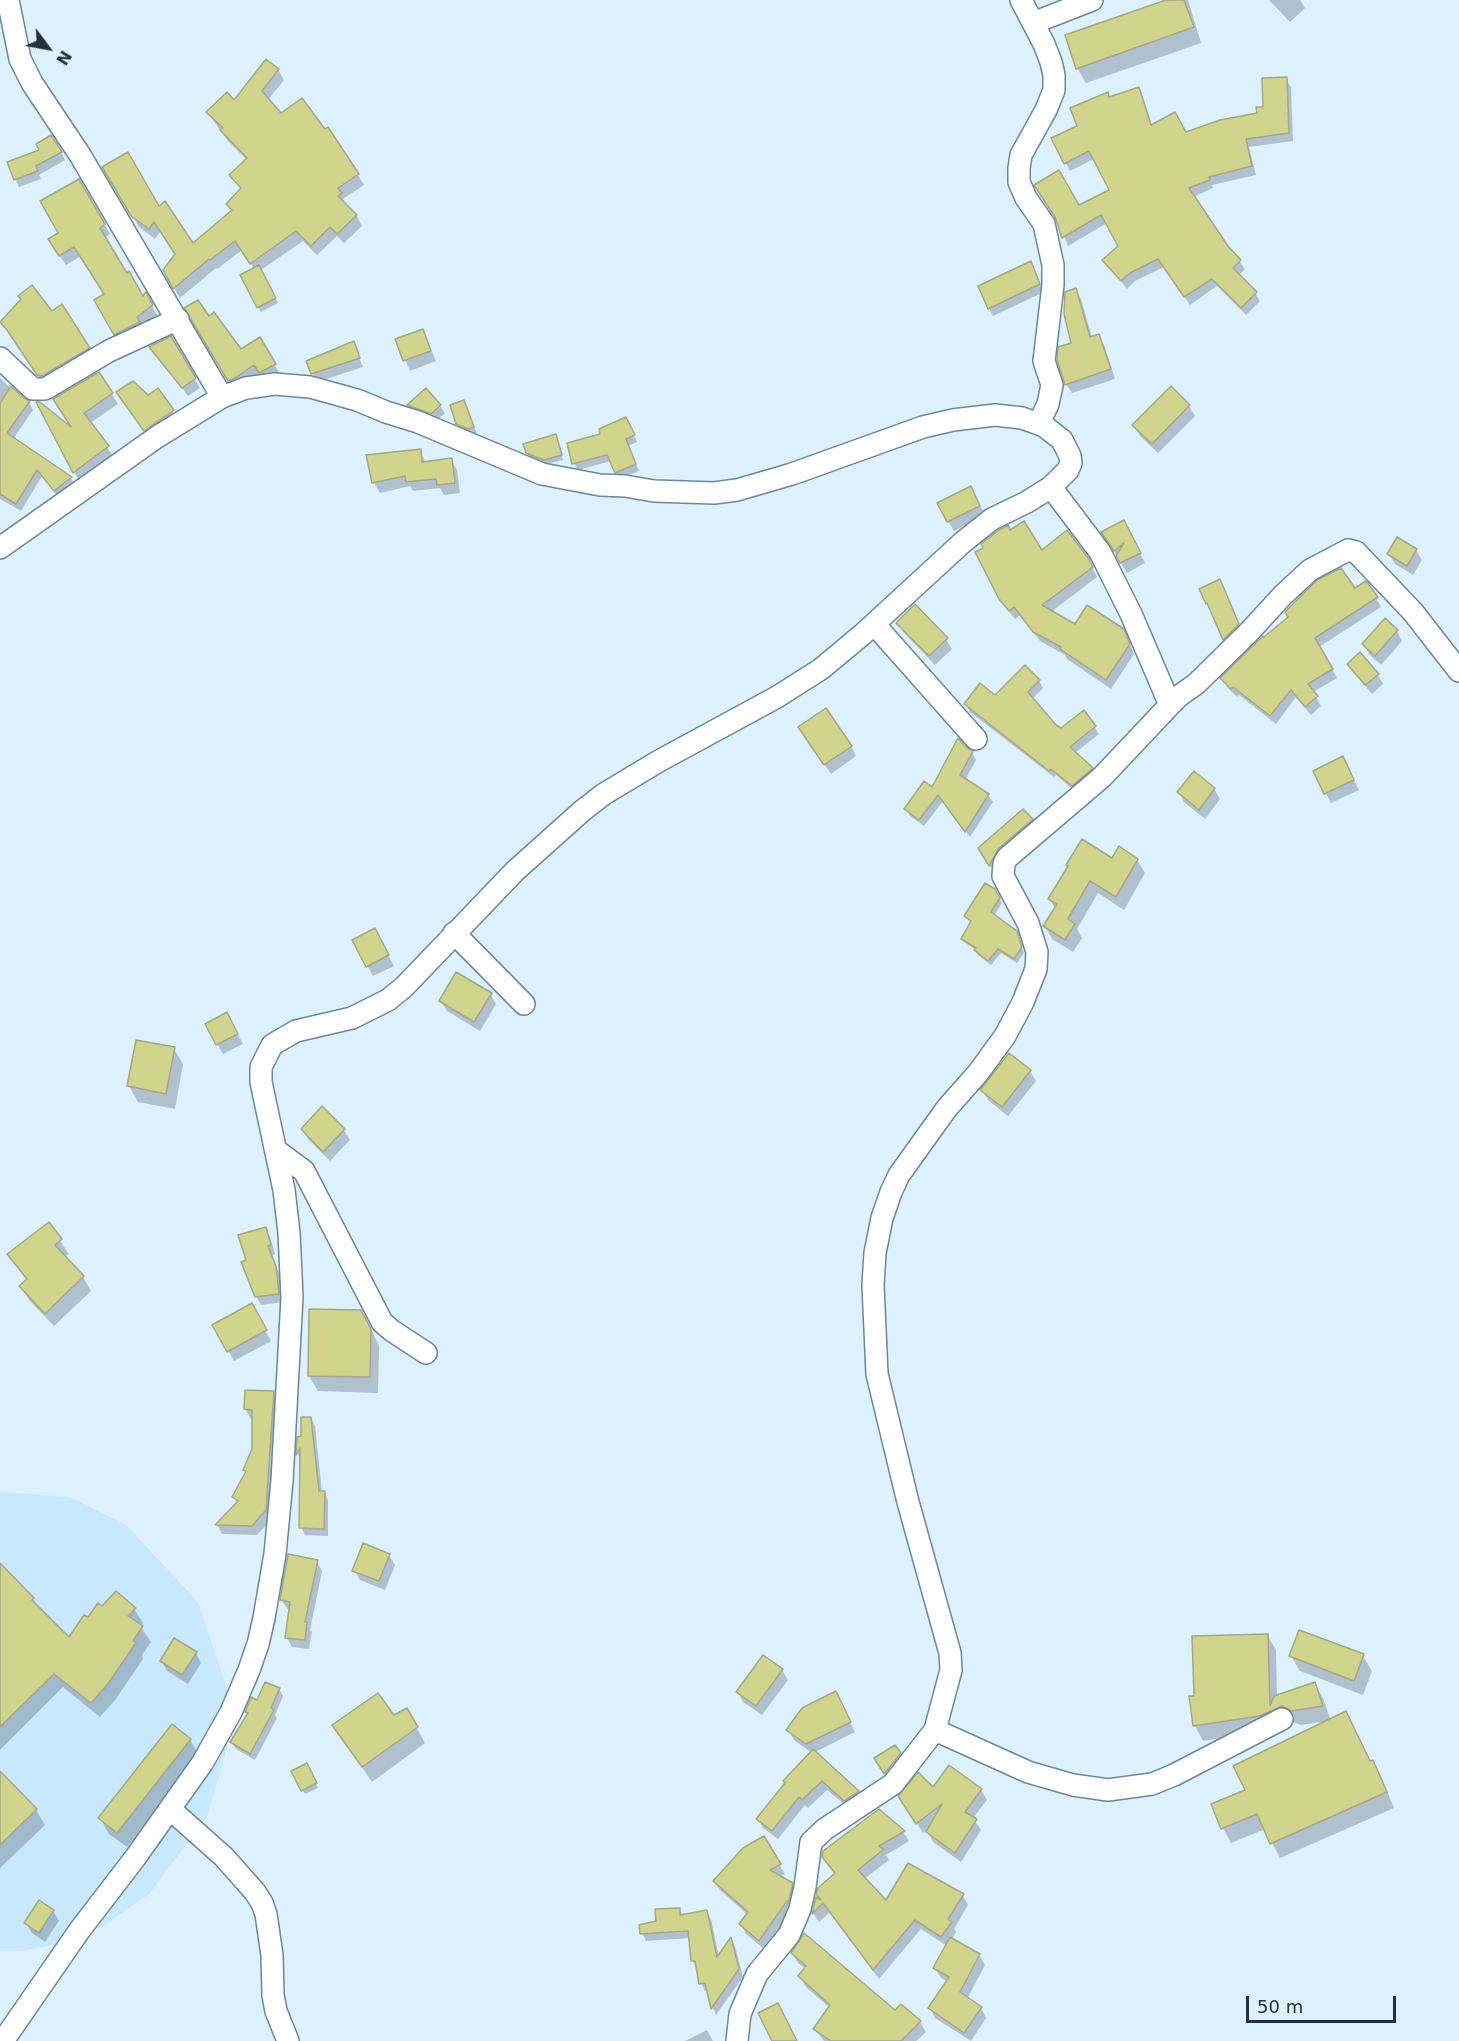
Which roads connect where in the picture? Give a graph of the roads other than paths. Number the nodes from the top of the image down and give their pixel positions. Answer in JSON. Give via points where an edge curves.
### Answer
{"nodes":[{"id":1,"x":8,"y":0,"type":"edge"},
{"id":2,"x":1021,"y":0,"type":"edge"},
{"id":3,"x":1092,"y":0,"type":"edge"},
{"id":4,"x":1033,"y":23,"type":"junction"},
{"id":5,"x":178,"y":319,"type":"junction"},
{"id":6,"x":0,"y":358,"type":"edge"},
{"id":7,"x":222,"y":397,"type":"junction"},
{"id":8,"x":1039,"y":423,"type":"junction"},
{"id":9,"x":1051,"y":487,"type":"junction"},
{"id":10,"x":0,"y":548,"type":"edge"},
{"id":11,"x":874,"y":624,"type":"junction"},
{"id":12,"x":1459,"y":672,"type":"edge"},
{"id":13,"x":1170,"y":705,"type":"junction"},
{"id":14,"x":976,"y":739,"type":"dead end"},
{"id":15,"x":454,"y":933,"type":"junction"},
{"id":16,"x":524,"y":1004,"type":"dead end"},
{"id":17,"x":277,"y":1151,"type":"junction"},
{"id":18,"x":426,"y":1353,"type":"dead end"},
{"id":19,"x":1282,"y":1719,"type":"dead end"},
{"id":20,"x":935,"y":1730,"type":"junction"},
{"id":21,"x":170,"y":1809,"type":"junction"},
{"id":22,"x":3,"y":2041,"type":"edge"},
{"id":23,"x":288,"y":2041,"type":"edge"},
{"id":24,"x":737,"y":2041,"type":"edge"}],
"edges":[{"from":1,"to":5,"type":"street","via":[[20,59],[32,83]]},
{"from":2,"to":4,"type":"street"},
{"from":3,"to":4,"type":"street"},
{"from":4,"to":8,"type":"street","via":[[1051,62],[1054,90],[1021,154],[1019,168],[1019,182],[1044,224],[1053,265],[1044,361],[1052,385]]},
{"from":5,"to":6,"type":"street","via":[[109,351],[45,389],[33,389]]},
{"from":5,"to":7,"type":"street"},
{"from":7,"to":8,"type":"street","via":[[268,384],[310,387],[418,422],[543,474],[600,485],[685,492],[758,486],[953,420],[995,415]]},
{"from":7,"to":10,"type":"street","via":[[148,443]]},
{"from":8,"to":9,"type":"street","via":[[1062,440],[1070,456],[1068,470]]},
{"from":9,"to":11,"type":"street","via":[[976,531]]},
{"from":9,"to":13,"type":"street","via":[[1100,552]]},
{"from":11,"to":14,"type":"street"},
{"from":11,"to":15,"type":"street","via":[[797,685],[604,794],[540,848]]},
{"from":12,"to":13,"type":"street","via":[[1413,612],[1356,552],[1348,550],[1310,570],[1242,640]]},
{"from":13,"to":20,"type":"street","via":[[1102,777],[1007,858],[1003,876],[1028,923],[1037,952],[1036,969],[1005,1036],[899,1175],[882,1218],[873,1285],[877,1374],[950,1653],[951,1670]]},
{"from":15,"to":16,"type":"street"},
{"from":15,"to":17,"type":"street","via":[[388,1000],[352,1018],[296,1030],[272,1045],[261,1067],[261,1082]]},
{"from":17,"to":18,"type":"street","via":[[304,1171],[382,1322]]},
{"from":17,"to":21,"type":"street","via":[[290,1233],[292,1297],[282,1481],[270,1588],[258,1644],[241,1689],[203,1762]]},
{"from":19,"to":20,"type":"street","via":[[1152,1784],[1108,1790],[1028,1772]]},
{"from":20,"to":24,"type":"street","via":[[893,1784],[811,1842],[800,1910],[789,1935],[757,1974],[740,2014]]},
{"from":21,"to":22,"type":"street"},
{"from":21,"to":23,"type":"street","via":[[224,1857],[262,1903],[272,1955],[276,2011]]}]}
